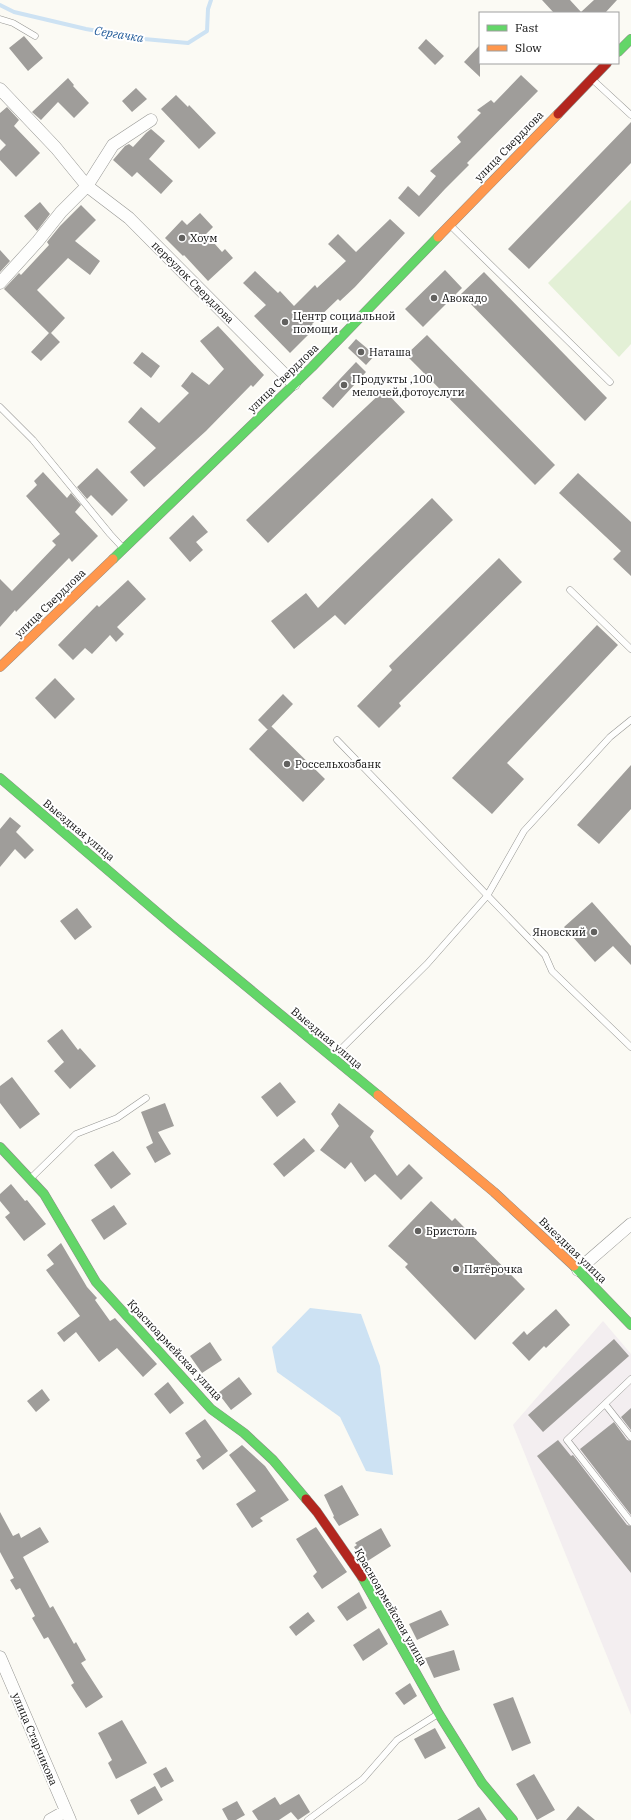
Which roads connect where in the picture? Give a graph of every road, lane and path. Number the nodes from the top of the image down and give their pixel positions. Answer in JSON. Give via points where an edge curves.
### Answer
{"nodes":[{"id":1,"x":0,"y":19,"type":"edge"},
{"id":2,"x":35,"y":36,"type":"dead end"},
{"id":3,"x":631,"y":39,"type":"edge"},
{"id":4,"x":619,"y":51,"type":"edge"},
{"id":5,"x":606,"y":64,"type":"edge"},
{"id":6,"x":592,"y":79,"type":"junction"},
{"id":7,"x":0,"y":89,"type":"edge"},
{"id":8,"x":631,"y":115,"type":"edge"},
{"id":9,"x":151,"y":120,"type":"dead end"},
{"id":10,"x":87,"y":186,"type":"junction"},
{"id":11,"x":449,"y":224,"type":"junction"},
{"id":12,"x":0,"y":283,"type":"edge"},
{"id":13,"x":610,"y":382,"type":"dead end"},
{"id":14,"x":294,"y":384,"type":"junction"},
{"id":15,"x":0,"y":406,"type":"edge"},
{"id":16,"x":123,"y":548,"type":"junction"},
{"id":17,"x":570,"y":590,"type":"dead end"},
{"id":18,"x":631,"y":649,"type":"edge"},
{"id":19,"x":0,"y":667,"type":"edge"},
{"id":20,"x":631,"y":720,"type":"edge"},
{"id":21,"x":337,"y":740,"type":"dead end"},
{"id":22,"x":0,"y":778,"type":"edge"},
{"id":23,"x":487,"y":896,"type":"junction"},
{"id":24,"x":631,"y":1047,"type":"edge"},
{"id":25,"x":332,"y":1058,"type":"junction"},
{"id":26,"x":146,"y":1098,"type":"dead end"},
{"id":27,"x":0,"y":1147,"type":"edge"},
{"id":28,"x":30,"y":1179,"type":"junction"},
{"id":29,"x":631,"y":1224,"type":"edge"},
{"id":30,"x":578,"y":1270,"type":"junction"},
{"id":31,"x":631,"y":1325,"type":"edge"},
{"id":32,"x":631,"y":1379,"type":"edge"},
{"id":33,"x":605,"y":1404,"type":"junction"},
{"id":34,"x":631,"y":1437,"type":"edge"},
{"id":35,"x":631,"y":1522,"type":"edge"},
{"id":36,"x":0,"y":1657,"type":"edge"},
{"id":37,"x":439,"y":1714,"type":"junction"},
{"id":38,"x":68,"y":1816,"type":"edge"},
{"id":39,"x":50,"y":1820,"type":"edge"},
{"id":40,"x":308,"y":1820,"type":"edge"},
{"id":41,"x":513,"y":1820,"type":"edge"}],
"edges":[{"from":1,"to":2,"type":"lane"},
{"from":3,"to":4,"type":"street"},
{"from":5,"to":6,"type":"street","name":"улица Свердлова"},
{"from":6,"to":8,"type":"lane"},
{"from":6,"to":11,"type":"street","name":"улица Свердлова"},
{"from":7,"to":10,"type":"street","name":"переулок Свердлова","via":[[56,148]]},
{"from":9,"to":10,"type":"street","via":[[113,145]]},
{"from":10,"to":12,"type":"street"},
{"from":10,"to":14,"type":"street","name":"переулок Свердлова","via":[[129,218]]},
{"from":11,"to":13,"type":"lane"},
{"from":11,"to":14,"type":"street","name":"улица Свердлова"},
{"from":14,"to":16,"type":"street","name":"улица Свердлова"},
{"from":15,"to":16,"type":"lane"},
{"from":16,"to":19,"type":"street","name":"улица Свердлова"},
{"from":17,"to":18,"type":"lane"},
{"from":20,"to":23,"type":"lane","via":[[610,737],[524,830]]},
{"from":21,"to":23,"type":"lane"},
{"from":22,"to":25,"type":"street","name":"Выездная улица"},
{"from":23,"to":24,"type":"lane","via":[[545,955],[552,971]]},
{"from":23,"to":25,"type":"lane","via":[[427,964]]},
{"from":25,"to":30,"type":"street","name":"Выездная улица","via":[[479,1178]]},
{"from":26,"to":28,"type":"lane","via":[[117,1118],[76,1134]]},
{"from":27,"to":28,"type":"street","name":"Красноармейская улица"},
{"from":28,"to":37,"type":"street","name":"Красноармейская улица","via":[[44,1194],[96,1282],[211,1409],[244,1433],[273,1460],[317,1512],[356,1567]]},
{"from":29,"to":30,"type":"street"},
{"from":30,"to":31,"type":"street","name":"Выездная улица"},
{"from":32,"to":33,"type":"lane"},
{"from":33,"to":34,"type":"lane"},
{"from":33,"to":35,"type":"lane","via":[[567,1440]]},
{"from":36,"to":38,"type":"street","name":"улица Старчикова"},
{"from":37,"to":40,"type":"lane","via":[[398,1740],[363,1779]]},
{"from":37,"to":41,"type":"street","name":"Красноармейская улица","via":[[482,1783]]},
{"from":38,"to":39,"type":"street"}]}
